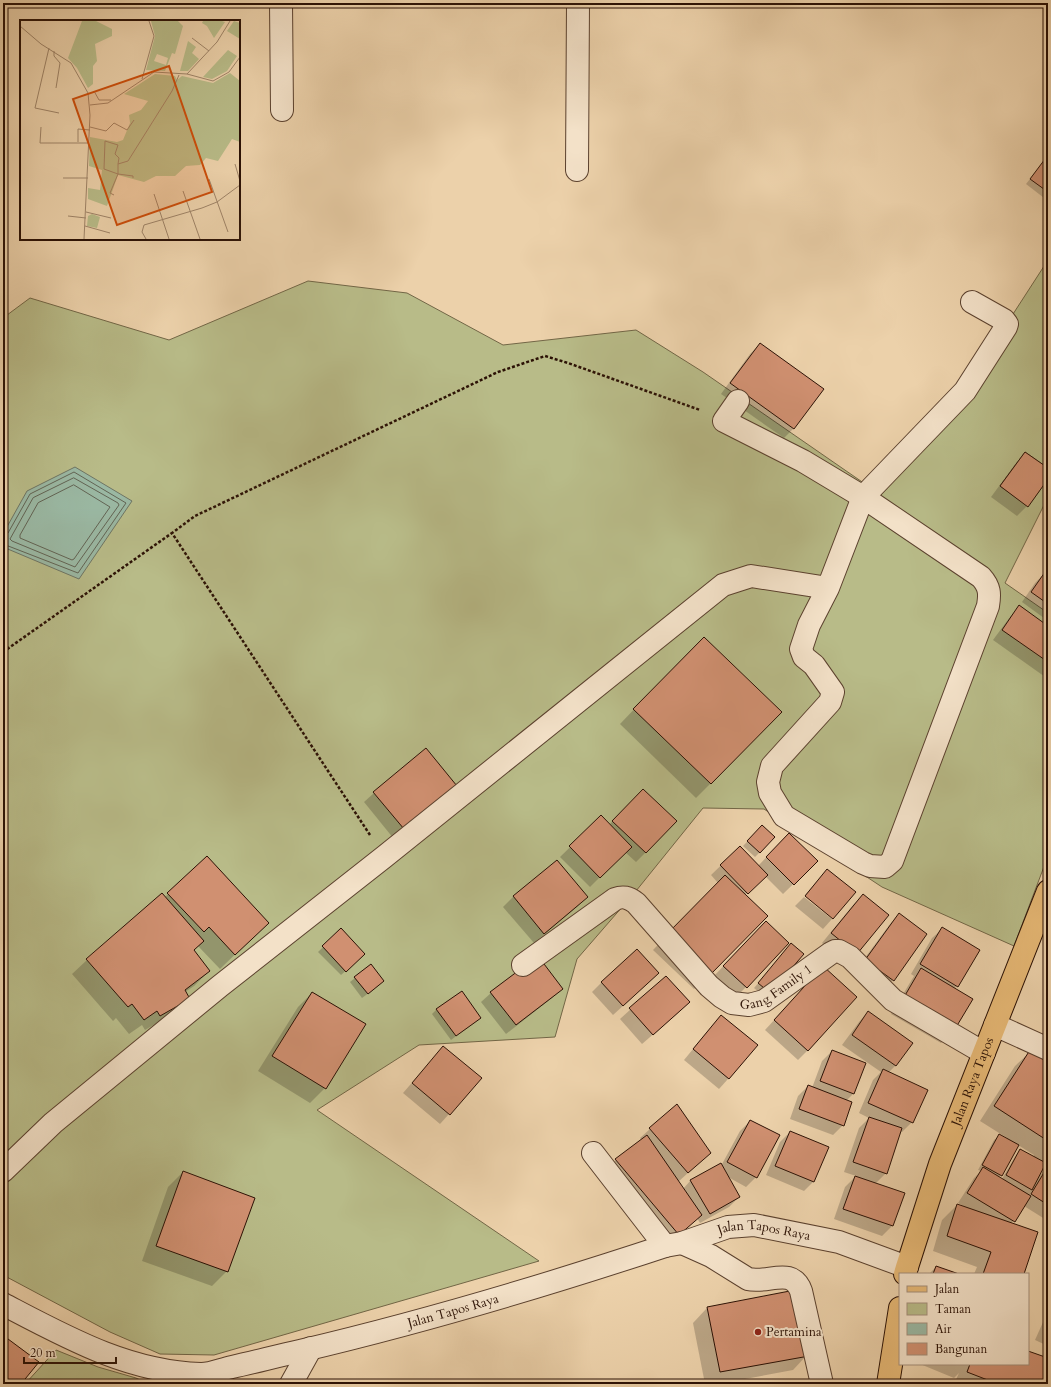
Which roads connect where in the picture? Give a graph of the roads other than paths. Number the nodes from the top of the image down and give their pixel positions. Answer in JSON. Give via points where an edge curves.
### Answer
{"nodes":[{"id":1,"x":281,"y":3,"type":"edge"},
{"id":2,"x":578,"y":3,"type":"edge"},
{"id":3,"x":282,"y":110,"type":"dead end"},
{"id":4,"x":577,"y":170,"type":"dead end"},
{"id":5,"x":972,"y":302,"type":"dead end"},
{"id":6,"x":738,"y":401,"type":"dead end"},
{"id":7,"x":863,"y":497,"type":"junction"},
{"id":8,"x":828,"y":588,"type":"junction"},
{"id":9,"x":1047,"y":896,"type":"edge"},
{"id":10,"x":523,"y":965,"type":"dead end"},
{"id":11,"x":995,"y":1025,"type":"junction"},
{"id":12,"x":1048,"y":1049,"type":"edge"},
{"id":13,"x":984,"y":1053,"type":"junction"},
{"id":14,"x":593,"y":1153,"type":"dead end"},
{"id":15,"x":3,"y":1171,"type":"edge"},
{"id":16,"x":673,"y":1245,"type":"junction"},
{"id":17,"x":906,"y":1270,"type":"edge"},
{"id":18,"x":3,"y":1304,"type":"edge"},
{"id":19,"x":899,"y":1314,"type":"edge"},
{"id":20,"x":311,"y":1348,"type":"junction"},
{"id":21,"x":291,"y":1384,"type":"edge"},
{"id":22,"x":822,"y":1384,"type":"edge"},
{"id":23,"x":888,"y":1384,"type":"edge"}],
"edges":[{"from":1,"to":3,"type":"street"},
{"from":2,"to":4,"type":"street"},
{"from":5,"to":7,"type":"street","via":[[1004,320],[1006,327],[965,391]]},
{"from":6,"to":7,"type":"street","via":[[724,421],[803,461]]},
{"from":7,"to":8,"type":"street"},
{"from":7,"to":8,"type":"street","via":[[981,577],[990,593],[988,606],[892,861],[885,867],[863,863],[784,816],[770,793],[768,782],[772,766],[830,702],[833,692],[814,665],[804,657],[801,649],[809,625]]},
{"from":8,"to":15,"type":"street","via":[[751,576],[722,585],[220,986],[53,1123]]},
{"from":9,"to":11,"type":"main road","name":"Jalan Raya Tapos"},
{"from":10,"to":13,"type":"street","name":"Gang Family 1","via":[[615,899],[626,897],[636,903],[709,986],[732,1003],[749,1005],[764,1000],[830,953],[839,951],[850,957],[893,1000]]},
{"from":11,"to":12,"type":"street"},
{"from":11,"to":13,"type":"main road","name":"Jalan Raya Tapos"},
{"from":13,"to":17,"type":"main road","name":"Jalan Raya Tapos","via":[[940,1164]]},
{"from":14,"to":16,"type":"street"},
{"from":16,"to":17,"type":"street","name":"Jalan Tapos Raya","via":[[728,1227],[754,1225],[839,1242]]},
{"from":16,"to":20,"type":"street","name":"Jalan Tapos Raya","via":[[557,1282]]},
{"from":16,"to":22,"type":"street","via":[[710,1256],[748,1279],[755,1281],[788,1277],[798,1283]]},
{"from":18,"to":20,"type":"street","name":"Jalan Tapos Raya","via":[[70,1339],[115,1357],[168,1371],[204,1374]]},
{"from":19,"to":23,"type":"main road"},
{"from":20,"to":21,"type":"street"}]}
